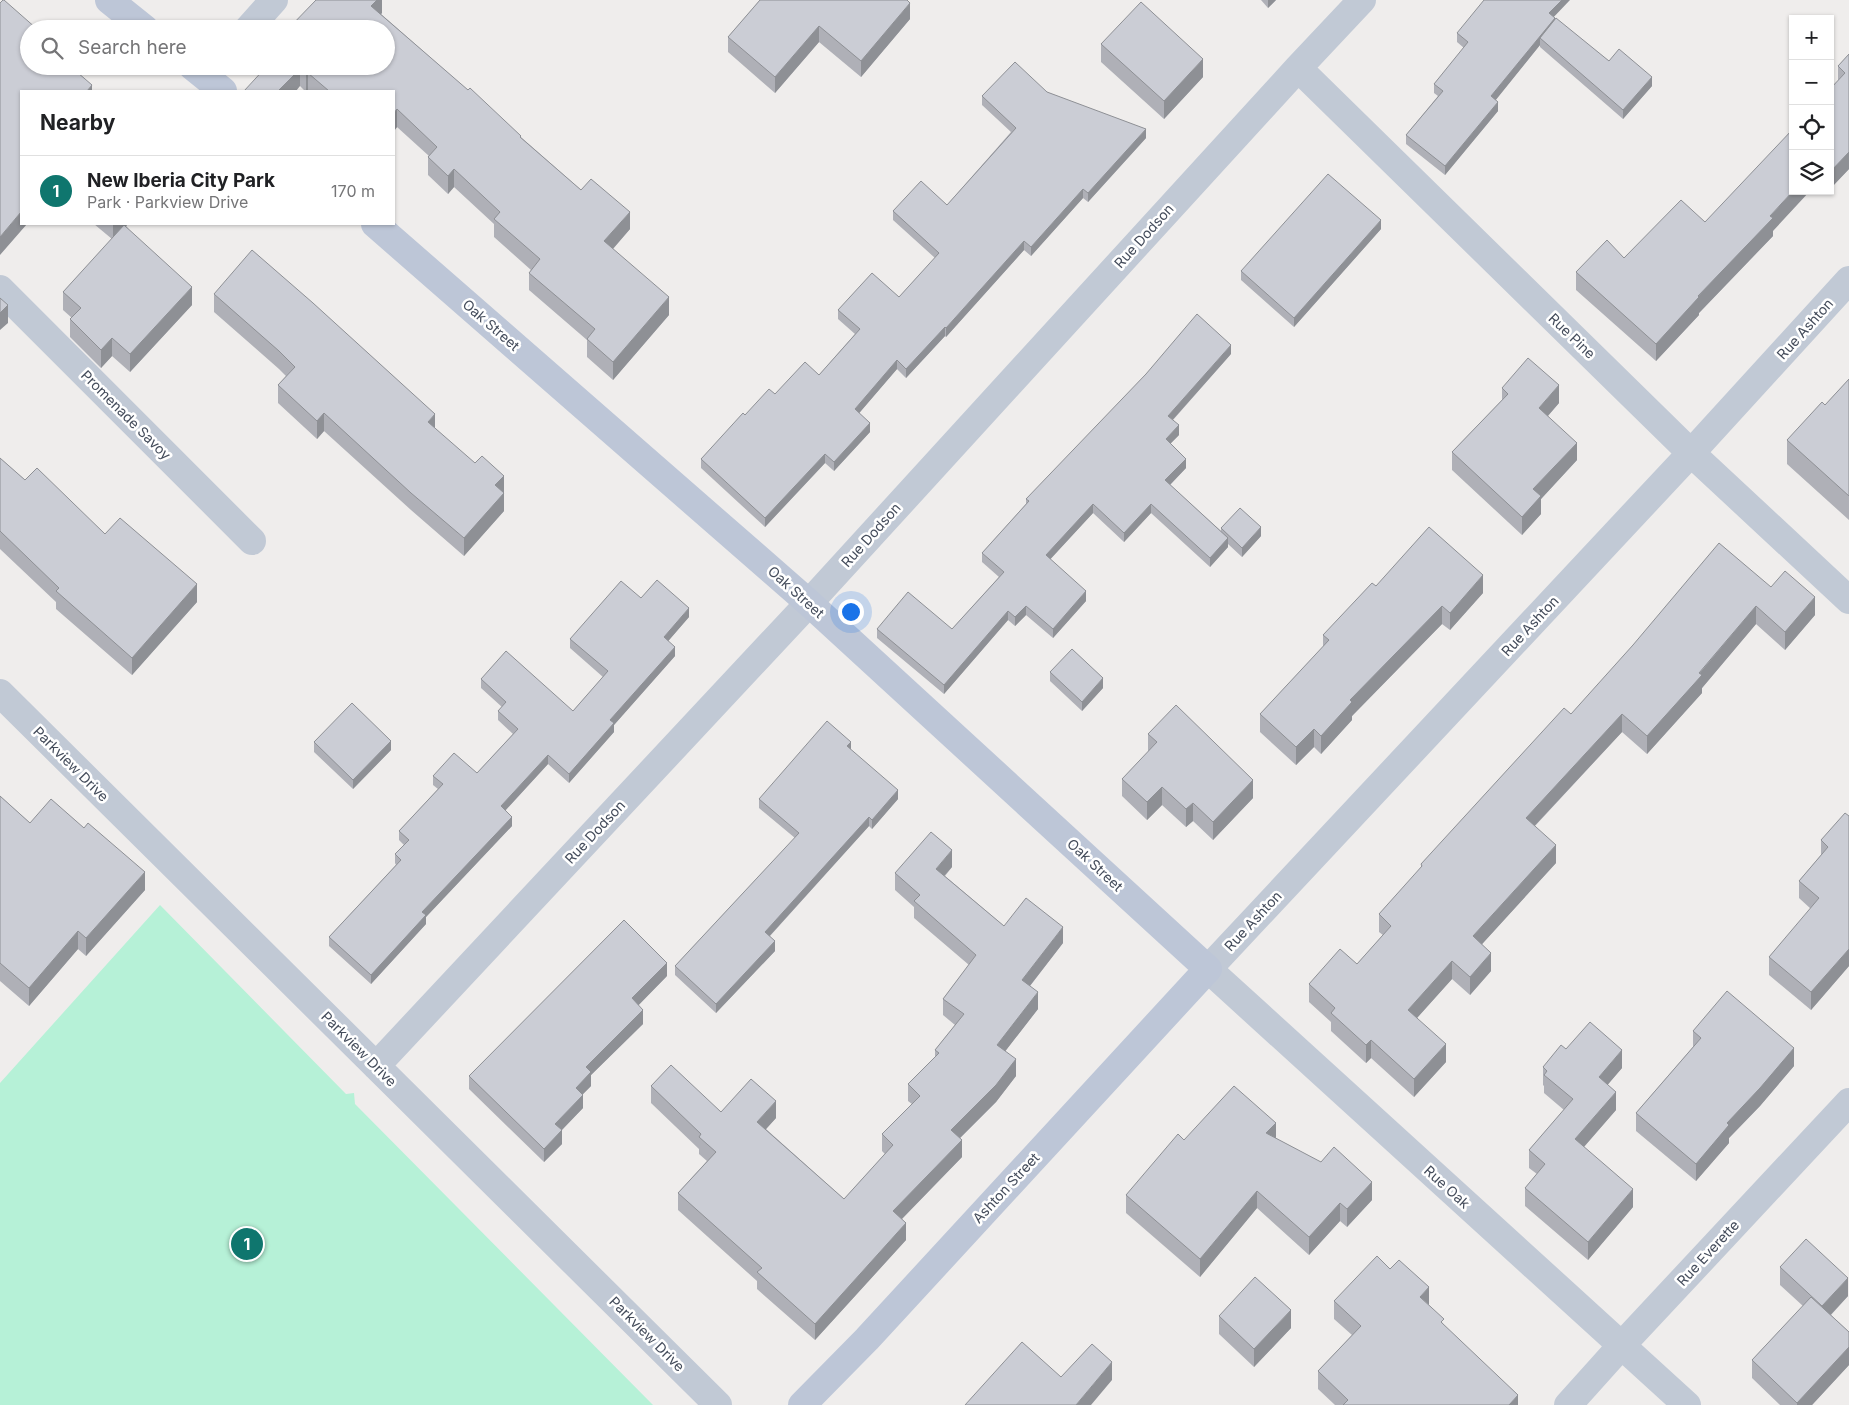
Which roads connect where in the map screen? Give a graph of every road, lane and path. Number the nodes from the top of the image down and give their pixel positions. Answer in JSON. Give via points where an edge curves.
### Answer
{"nodes":[{"id":1,"x":109,"y":0,"type":"edge"},
{"id":2,"x":274,"y":0,"type":"edge"},
{"id":3,"x":1362,"y":0,"type":"edge"},
{"id":4,"x":134,"y":20,"type":"edge"},
{"id":5,"x":256,"y":20,"type":"edge"},
{"id":6,"x":1298,"y":68,"type":"junction"},
{"id":7,"x":376,"y":225,"type":"edge"},
{"id":8,"x":1849,"y":280,"type":"edge"},
{"id":9,"x":0,"y":289,"type":"edge"},
{"id":10,"x":1691,"y":453,"type":"junction"},
{"id":11,"x":252,"y":541,"type":"dead end"},
{"id":12,"x":1849,"y":600,"type":"edge"},
{"id":13,"x":809,"y":603,"type":"junction"},
{"id":14,"x":0,"y":693,"type":"edge"},
{"id":15,"x":1208,"y":969,"type":"junction"},
{"id":16,"x":376,"y":1066,"type":"junction"},
{"id":17,"x":1849,"y":1102,"type":"edge"},
{"id":18,"x":1621,"y":1346,"type":"junction"},
{"id":19,"x":718,"y":1405,"type":"edge"},
{"id":20,"x":802,"y":1405,"type":"edge"},
{"id":21,"x":1568,"y":1405,"type":"edge"},
{"id":22,"x":1687,"y":1405,"type":"edge"}],
"edges":[{"from":1,"to":4,"type":"main road"},
{"from":2,"to":5,"type":"street"},
{"from":3,"to":6,"type":"street","name":"Rue Dodson"},
{"from":6,"to":10,"type":"street","name":"Rue Pine"},
{"from":6,"to":13,"type":"street","name":"Rue Dodson"},
{"from":7,"to":13,"type":"main road","name":"Oak Street"},
{"from":8,"to":10,"type":"street","name":"Rue Ashton"},
{"from":9,"to":11,"type":"street","name":"Promenade Savoy"},
{"from":10,"to":12,"type":"street","name":"Rue Pine"},
{"from":10,"to":15,"type":"street","name":"Rue Ashton"},
{"from":13,"to":15,"type":"main road","name":"Oak Street"},
{"from":13,"to":16,"type":"street","name":"Rue Dodson"},
{"from":14,"to":16,"type":"street","name":"Parkview Drive"},
{"from":15,"to":18,"type":"street","name":"Rue Oak"},
{"from":15,"to":20,"type":"main road","name":"Ashton Street","via":[[867,1339]]},
{"from":16,"to":19,"type":"street","name":"Parkview Drive"},
{"from":17,"to":18,"type":"street","name":"Rue Everette"},
{"from":18,"to":21,"type":"street","name":"Rue Everette"},
{"from":18,"to":22,"type":"street","name":"Rue Oak"}]}
